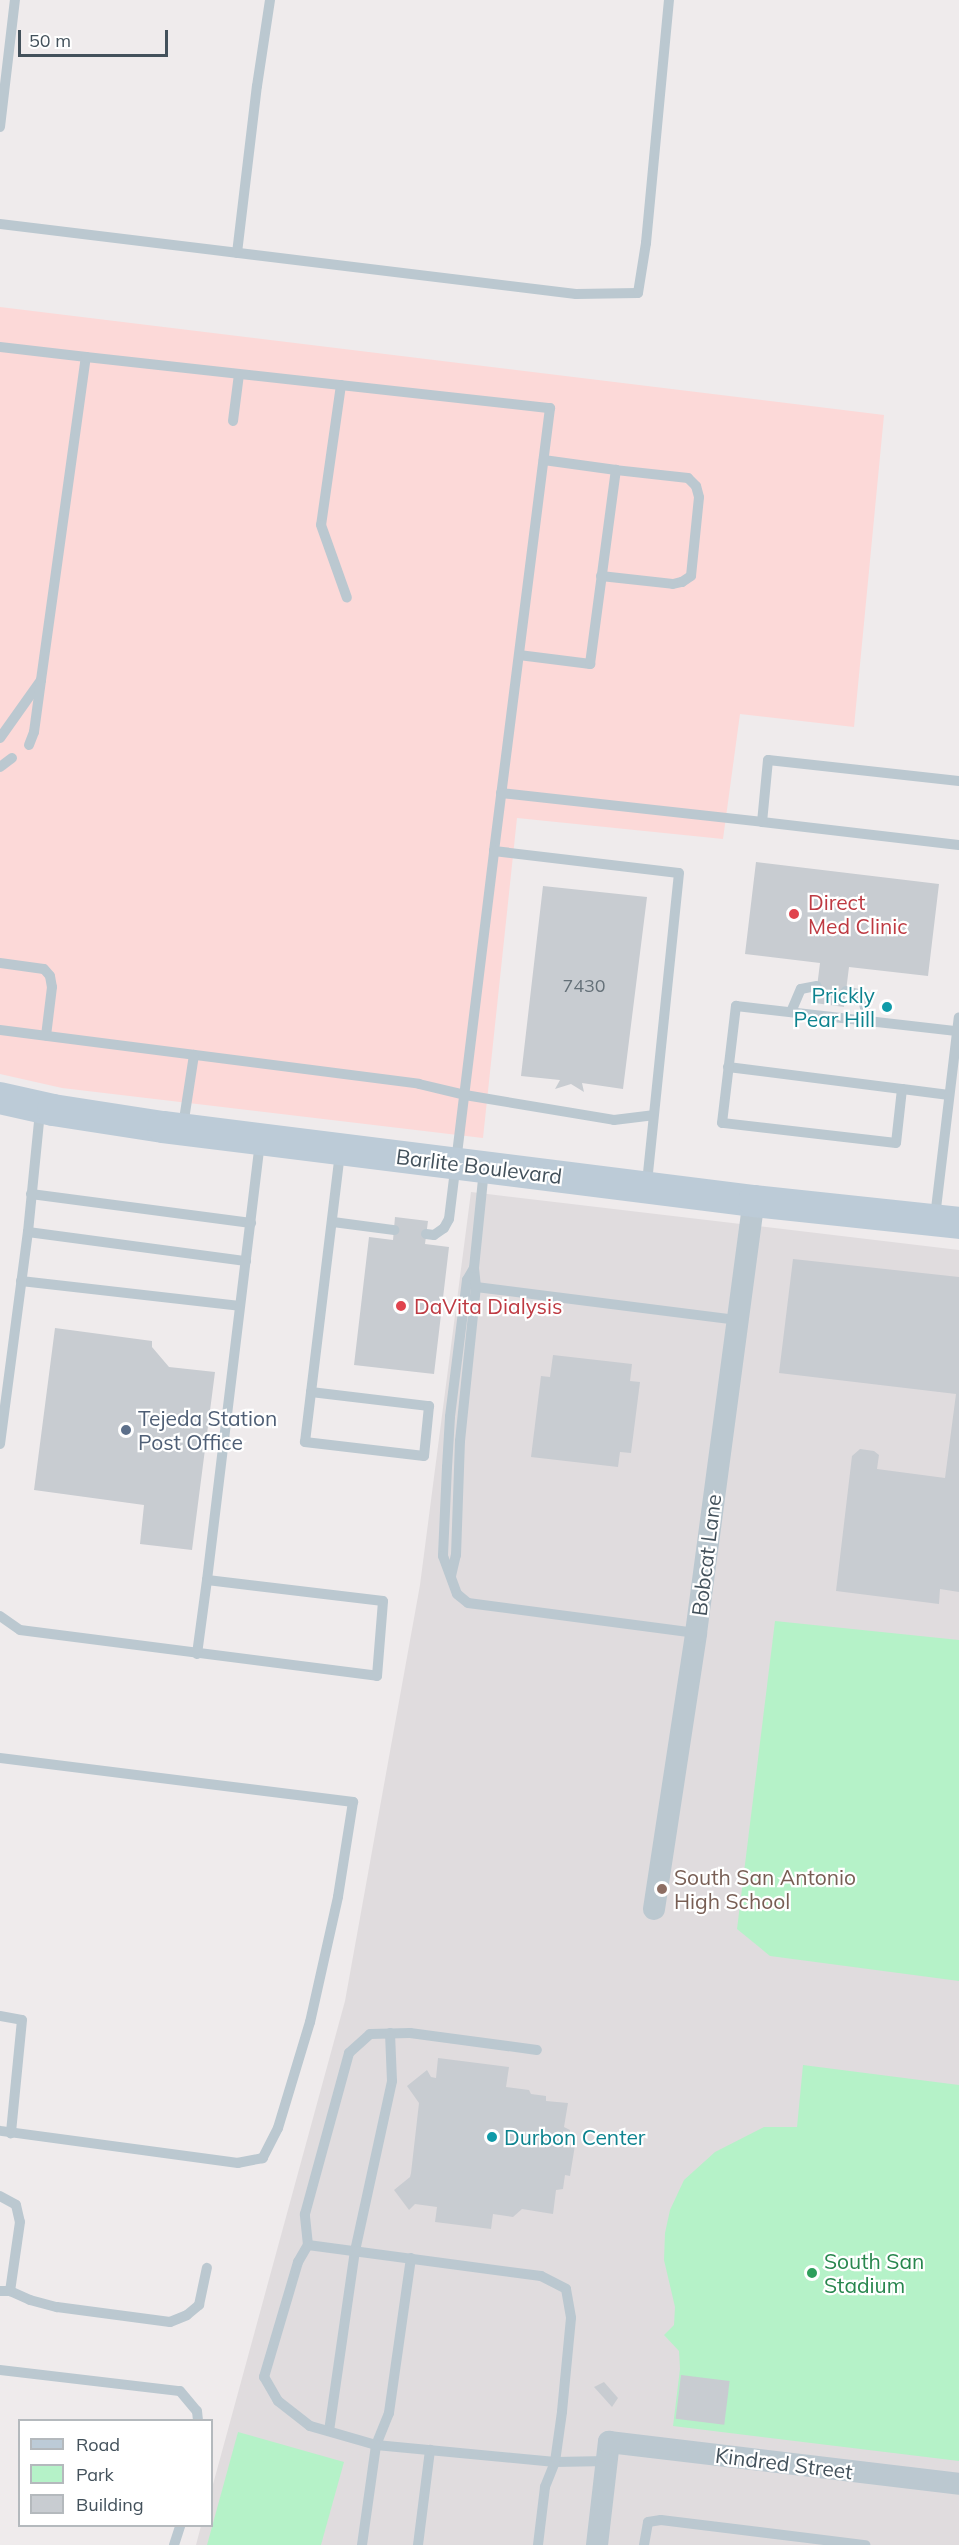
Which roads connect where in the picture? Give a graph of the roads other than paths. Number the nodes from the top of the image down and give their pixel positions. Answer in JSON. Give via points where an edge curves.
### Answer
{"nodes":[{"id":1,"x":15,"y":0,"type":"edge"},
{"id":2,"x":270,"y":0,"type":"edge"},
{"id":3,"x":669,"y":0,"type":"edge"},
{"id":4,"x":0,"y":127,"type":"edge"},
{"id":5,"x":0,"y":224,"type":"edge"},
{"id":6,"x":237,"y":253,"type":"junction"},
{"id":7,"x":0,"y":347,"type":"edge"},
{"id":8,"x":86,"y":357,"type":"junction"},
{"id":9,"x":239,"y":374,"type":"junction"},
{"id":10,"x":341,"y":385,"type":"junction"},
{"id":11,"x":233,"y":421,"type":"dead end"},
{"id":12,"x":544,"y":460,"type":"junction"},
{"id":13,"x":616,"y":470,"type":"junction"},
{"id":14,"x":601,"y":576,"type":"junction"},
{"id":15,"x":347,"y":598,"type":"dead end"},
{"id":16,"x":519,"y":655,"type":"junction"},
{"id":17,"x":41,"y":680,"type":"junction"},
{"id":18,"x":0,"y":738,"type":"edge"},
{"id":19,"x":29,"y":745,"type":"dead end"},
{"id":20,"x":12,"y":758,"type":"dead end"},
{"id":21,"x":0,"y":767,"type":"edge"},
{"id":22,"x":959,"y":781,"type":"edge"},
{"id":23,"x":501,"y":793,"type":"junction"},
{"id":24,"x":762,"y":822,"type":"junction"},
{"id":25,"x":959,"y":845,"type":"edge"},
{"id":26,"x":494,"y":851,"type":"junction"},
{"id":27,"x":0,"y":963,"type":"edge"},
{"id":28,"x":817,"y":986,"type":"dead end"},
{"id":29,"x":846,"y":991,"type":"dead end"},
{"id":30,"x":791,"y":1012,"type":"junction"},
{"id":31,"x":959,"y":1017,"type":"edge"},
{"id":32,"x":868,"y":1021,"type":"junction"},
{"id":33,"x":0,"y":1030,"type":"edge"},
{"id":34,"x":957,"y":1031,"type":"junction"},
{"id":35,"x":46,"y":1036,"type":"junction"},
{"id":36,"x":194,"y":1055,"type":"junction"},
{"id":37,"x":728,"y":1067,"type":"junction"},
{"id":38,"x":902,"y":1089,"type":"junction"},
{"id":39,"x":465,"y":1095,"type":"junction"},
{"id":40,"x":950,"y":1095,"type":"junction"},
{"id":41,"x":0,"y":1098,"type":"edge"},
{"id":42,"x":40,"y":1107,"type":"junction"},
{"id":43,"x":653,"y":1115,"type":"junction"},
{"id":44,"x":182,"y":1130,"type":"junction"},
{"id":45,"x":261,"y":1139,"type":"junction"},
{"id":46,"x":340,"y":1150,"type":"junction"},
{"id":47,"x":471,"y":1164,"type":"junction"},
{"id":48,"x":647,"y":1187,"type":"junction"},
{"id":49,"x":31,"y":1194,"type":"junction"},
{"id":50,"x":754,"y":1201,"type":"junction"},
{"id":51,"x":333,"y":1222,"type":"junction"},
{"id":52,"x":947,"y":1222,"type":"edge"},
{"id":53,"x":250,"y":1223,"type":"junction"},
{"id":54,"x":394,"y":1230,"type":"dead end"},
{"id":55,"x":28,"y":1232,"type":"junction"},
{"id":56,"x":426,"y":1234,"type":"dead end"},
{"id":57,"x":246,"y":1261,"type":"junction"},
{"id":58,"x":474,"y":1268,"type":"junction"},
{"id":59,"x":21,"y":1281,"type":"junction"},
{"id":60,"x":476,"y":1287,"type":"junction"},
{"id":61,"x":240,"y":1306,"type":"junction"},
{"id":62,"x":736,"y":1320,"type":"junction"},
{"id":63,"x":311,"y":1392,"type":"junction"},
{"id":64,"x":0,"y":1444,"type":"edge"},
{"id":65,"x":451,"y":1576,"type":"junction"},
{"id":66,"x":207,"y":1580,"type":"junction"},
{"id":67,"x":0,"y":1616,"type":"edge"},
{"id":68,"x":696,"y":1633,"type":"junction"},
{"id":69,"x":197,"y":1654,"type":"junction"},
{"id":70,"x":0,"y":1758,"type":"edge"},
{"id":71,"x":654,"y":1909,"type":"dead end"},
{"id":72,"x":0,"y":2016,"type":"edge"},
{"id":73,"x":390,"y":2033,"type":"junction"},
{"id":74,"x":537,"y":2050,"type":"dead end"},
{"id":75,"x":5,"y":2132,"type":"edge"},
{"id":76,"x":0,"y":2196,"type":"edge"},
{"id":77,"x":308,"y":2244,"type":"junction"},
{"id":78,"x":355,"y":2251,"type":"junction"},
{"id":79,"x":411,"y":2258,"type":"junction"},
{"id":80,"x":207,"y":2268,"type":"dead end"},
{"id":81,"x":5,"y":2291,"type":"edge"},
{"id":82,"x":0,"y":2370,"type":"edge"},
{"id":83,"x":198,"y":2419,"type":"edge"},
{"id":84,"x":329,"y":2432,"type":"junction"},
{"id":85,"x":375,"y":2445,"type":"junction"},
{"id":86,"x":430,"y":2450,"type":"junction"},
{"id":87,"x":608,"y":2451,"type":"junction"},
{"id":88,"x":555,"y":2462,"type":"junction"},
{"id":89,"x":959,"y":2484,"type":"edge"},
{"id":90,"x":180,"y":2527,"type":"edge"},
{"id":91,"x":174,"y":2545,"type":"edge"},
{"id":92,"x":362,"y":2545,"type":"edge"},
{"id":93,"x":418,"y":2545,"type":"edge"},
{"id":94,"x":538,"y":2545,"type":"edge"},
{"id":95,"x":597,"y":2545,"type":"edge"},
{"id":96,"x":644,"y":2545,"type":"edge"},
{"id":97,"x":865,"y":2545,"type":"edge"}],
"edges":[{"from":1,"to":4,"type":"lane"},
{"from":2,"to":6,"type":"lane"},
{"from":3,"to":6,"type":"lane","via":[[638,293],[576,294]]},
{"from":5,"to":6,"type":"lane"},
{"from":7,"to":8,"type":"lane"},
{"from":8,"to":9,"type":"lane"},
{"from":8,"to":17,"type":"lane"},
{"from":9,"to":10,"type":"lane"},
{"from":9,"to":11,"type":"lane"},
{"from":10,"to":12,"type":"lane","via":[[550,408]]},
{"from":10,"to":15,"type":"lane","via":[[321,525]]},
{"from":12,"to":13,"type":"lane"},
{"from":12,"to":16,"type":"lane"},
{"from":13,"to":14,"type":"lane"},
{"from":13,"to":14,"type":"lane","via":[[688,478],[696,486],[699,497],[691,576],[673,584]]},
{"from":14,"to":16,"type":"lane","via":[[590,664]]},
{"from":16,"to":23,"type":"lane"},
{"from":17,"to":18,"type":"lane"},
{"from":17,"to":19,"type":"lane"},
{"from":20,"to":21,"type":"lane"},
{"from":22,"to":24,"type":"lane","via":[[768,760]]},
{"from":23,"to":24,"type":"lane"},
{"from":23,"to":26,"type":"lane"},
{"from":24,"to":25,"type":"lane"},
{"from":26,"to":39,"type":"lane"},
{"from":26,"to":43,"type":"lane","via":[[679,873]]},
{"from":27,"to":35,"type":"lane","via":[[44,969],[50,976]]},
{"from":28,"to":30,"type":"lane","via":[[801,989]]},
{"from":29,"to":32,"type":"lane","via":[[862,995]]},
{"from":30,"to":32,"type":"lane"},
{"from":30,"to":37,"type":"lane","via":[[735,1006]]},
{"from":31,"to":34,"type":"lane"},
{"from":32,"to":34,"type":"lane"},
{"from":33,"to":35,"type":"lane"},
{"from":34,"to":40,"type":"lane"},
{"from":35,"to":36,"type":"lane"},
{"from":36,"to":39,"type":"lane","via":[[419,1084]]},
{"from":36,"to":44,"type":"lane"},
{"from":37,"to":38,"type":"lane"},
{"from":37,"to":38,"type":"lane","via":[[722,1123],[896,1143]]},
{"from":38,"to":40,"type":"lane"},
{"from":39,"to":43,"type":"lane","via":[[614,1120]]},
{"from":39,"to":47,"type":"lane"},
{"from":40,"to":52,"type":"lane"},
{"from":41,"to":42,"type":"street","name":"Barlite Boulevard"},
{"from":42,"to":44,"type":"street","name":"Barlite Boulevard"},
{"from":42,"to":49,"type":"lane"},
{"from":43,"to":48,"type":"lane"},
{"from":44,"to":45,"type":"street","name":"Barlite Boulevard"},
{"from":45,"to":46,"type":"street","name":"Barlite Boulevard"},
{"from":45,"to":53,"type":"lane"},
{"from":46,"to":47,"type":"street","name":"Barlite Boulevard"},
{"from":46,"to":51,"type":"lane"},
{"from":47,"to":48,"type":"street","name":"Barlite Boulevard"},
{"from":47,"to":56,"type":"lane","via":[[444,1228],[434,1235]]},
{"from":47,"to":58,"type":"lane","via":[[479,1206]]},
{"from":48,"to":50,"type":"street","name":"Barlite Boulevard"},
{"from":49,"to":53,"type":"lane"},
{"from":49,"to":55,"type":"lane"},
{"from":50,"to":52,"type":"street","name":"Barlite Boulevard"},
{"from":50,"to":62,"type":"street","name":"Bobcat Lane"},
{"from":51,"to":54,"type":"lane"},
{"from":51,"to":63,"type":"lane"},
{"from":53,"to":57,"type":"lane"},
{"from":55,"to":57,"type":"lane"},
{"from":55,"to":59,"type":"lane"},
{"from":57,"to":61,"type":"lane"},
{"from":58,"to":60,"type":"lane"},
{"from":58,"to":65,"type":"lane","via":[[467,1280],[450,1417],[443,1556]]},
{"from":59,"to":61,"type":"lane"},
{"from":59,"to":64,"type":"lane"},
{"from":60,"to":62,"type":"lane"},
{"from":60,"to":65,"type":"lane","via":[[460,1441],[456,1555]]},
{"from":61,"to":66,"type":"lane"},
{"from":62,"to":68,"type":"street","name":"Bobcat Lane"},
{"from":63,"to":63,"type":"lane","via":[[305,1442],[424,1456],[429,1406]]},
{"from":65,"to":68,"type":"lane","via":[[457,1594],[468,1603]]},
{"from":66,"to":69,"type":"lane"},
{"from":66,"to":69,"type":"lane","via":[[383,1601],[377,1676]]},
{"from":67,"to":69,"type":"lane","via":[[20,1630]]},
{"from":68,"to":71,"type":"street","name":"Bobcat Lane"},
{"from":70,"to":75,"type":"lane","via":[[353,1802],[338,1897],[310,2022],[278,2128],[263,2158],[238,2163]]},
{"from":72,"to":75,"type":"lane","via":[[22,2020]]},
{"from":73,"to":74,"type":"lane"},
{"from":73,"to":77,"type":"lane","via":[[370,2034],[349,2053],[305,2214]]},
{"from":73,"to":78,"type":"lane","via":[[392,2081]]},
{"from":76,"to":81,"type":"lane","via":[[16,2205],[20,2222]]},
{"from":77,"to":78,"type":"lane"},
{"from":77,"to":84,"type":"lane","via":[[298,2262],[264,2378],[278,2401],[310,2426]]},
{"from":78,"to":79,"type":"lane"},
{"from":78,"to":84,"type":"lane"},
{"from":79,"to":85,"type":"lane","via":[[389,2413]]},
{"from":79,"to":88,"type":"lane","via":[[542,2276],[566,2289],[571,2318]]},
{"from":80,"to":81,"type":"lane","via":[[199,2305],[170,2322],[57,2307]]},
{"from":82,"to":83,"type":"lane","via":[[180,2391],[197,2410]]},
{"from":84,"to":85,"type":"lane"},
{"from":85,"to":86,"type":"lane"},
{"from":85,"to":92,"type":"lane"},
{"from":86,"to":88,"type":"lane"},
{"from":86,"to":93,"type":"lane"},
{"from":87,"to":88,"type":"lane"},
{"from":87,"to":89,"type":"street","name":"Kindred Street"},
{"from":87,"to":95,"type":"street"},
{"from":88,"to":94,"type":"lane","via":[[545,2487]]},
{"from":90,"to":91,"type":"lane"},
{"from":96,"to":97,"type":"lane","via":[[648,2522],[661,2520]]}]}
